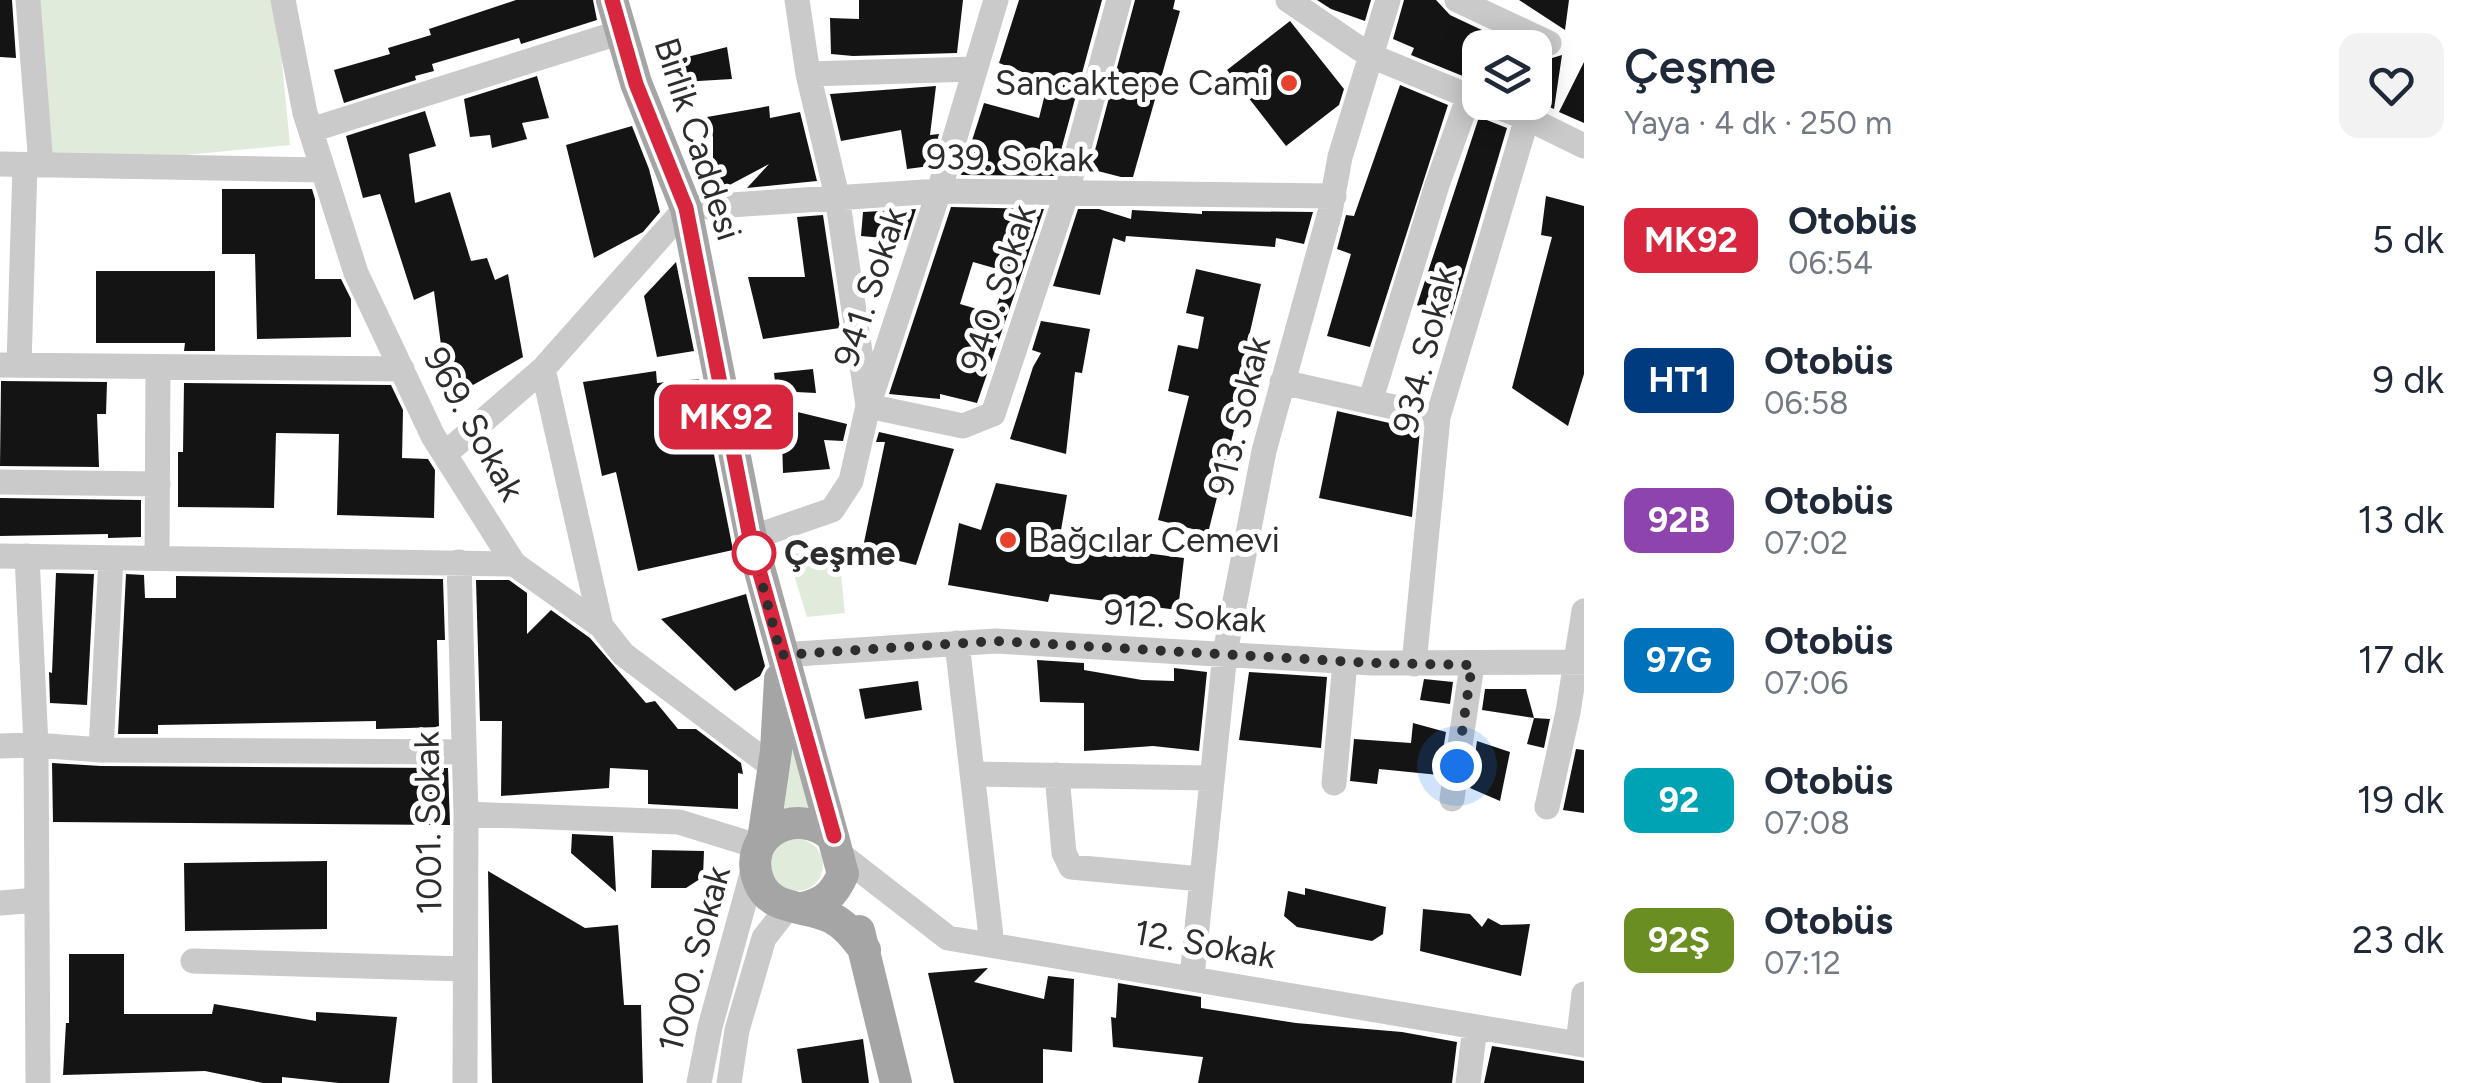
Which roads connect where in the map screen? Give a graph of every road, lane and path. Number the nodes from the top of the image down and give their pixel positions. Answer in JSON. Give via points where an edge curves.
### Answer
{"nodes":[{"id":1,"x":28,"y":0,"type":"edge"},
{"id":2,"x":282,"y":0,"type":"edge"},
{"id":3,"x":612,"y":0,"type":"edge"},
{"id":4,"x":797,"y":0,"type":"edge"},
{"id":5,"x":996,"y":0,"type":"edge"},
{"id":6,"x":1118,"y":0,"type":"edge"},
{"id":7,"x":1288,"y":0,"type":"edge"},
{"id":8,"x":1388,"y":0,"type":"edge"},
{"id":9,"x":1457,"y":0,"type":"edge"},
{"id":10,"x":1520,"y":30,"type":"edge"},
{"id":11,"x":621,"y":32,"type":"junction"},
{"id":12,"x":1369,"y":55,"type":"junction"},
{"id":13,"x":974,"y":69,"type":"junction"},
{"id":14,"x":808,"y":74,"type":"junction"},
{"id":15,"x":1462,"y":93,"type":"edge"},
{"id":16,"x":1468,"y":120,"type":"edge"},
{"id":17,"x":1526,"y":120,"type":"edge"},
{"id":18,"x":1531,"y":120,"type":"edge"},
{"id":19,"x":310,"y":130,"type":"junction"},
{"id":20,"x":1584,"y":146,"type":"edge"},
{"id":21,"x":22,"y":164,"type":"edge"},
{"id":22,"x":323,"y":170,"type":"junction"},
{"id":23,"x":939,"y":191,"type":"junction"},
{"id":24,"x":1066,"y":194,"type":"junction"},
{"id":25,"x":837,"y":196,"type":"junction"},
{"id":26,"x":1334,"y":196,"type":"junction"},
{"id":27,"x":686,"y":208,"type":"junction"},
{"id":28,"x":9,"y":365,"type":"edge"},
{"id":29,"x":158,"y":367,"type":"junction"},
{"id":30,"x":402,"y":368,"type":"junction"},
{"id":31,"x":543,"y":368,"type":"junction"},
{"id":32,"x":1282,"y":382,"type":"junction"},
{"id":33,"x":1370,"y":402,"type":"junction"},
{"id":34,"x":868,"y":406,"type":"junction"},
{"id":35,"x":1438,"y":417,"type":"junction"},
{"id":36,"x":445,"y":454,"type":"junction"},
{"id":37,"x":0,"y":482,"type":"edge"},
{"id":38,"x":158,"y":484,"type":"junction"},
{"id":39,"x":750,"y":538,"type":"junction"},
{"id":40,"x":0,"y":556,"type":"edge"},
{"id":41,"x":27,"y":556,"type":"junction"},
{"id":42,"x":111,"y":558,"type":"junction"},
{"id":43,"x":157,"y":558,"type":"junction"},
{"id":44,"x":459,"y":562,"type":"junction"},
{"id":45,"x":514,"y":564,"type":"junction"},
{"id":46,"x":1584,"y":610,"type":"edge"},
{"id":47,"x":601,"y":626,"type":"junction"},
{"id":48,"x":957,"y":643,"type":"junction"},
{"id":49,"x":1224,"y":652,"type":"junction"},
{"id":50,"x":781,"y":655,"type":"junction"},
{"id":51,"x":1345,"y":662,"type":"junction"},
{"id":52,"x":1580,"y":662,"type":"edge"},
{"id":53,"x":1414,"y":664,"type":"junction"},
{"id":54,"x":1472,"y":665,"type":"junction"},
{"id":55,"x":36,"y":745,"type":"junction"},
{"id":56,"x":0,"y":746,"type":"edge"},
{"id":57,"x":101,"y":750,"type":"junction"},
{"id":58,"x":463,"y":752,"type":"junction"},
{"id":59,"x":773,"y":766,"type":"junction"},
{"id":60,"x":972,"y":774,"type":"junction"},
{"id":61,"x":1056,"y":775,"type":"junction"},
{"id":62,"x":1210,"y":778,"type":"junction"},
{"id":63,"x":1334,"y":783,"type":"dead end"},
{"id":64,"x":1452,"y":799,"type":"dead end"},
{"id":65,"x":1548,"y":807,"type":"dead end"},
{"id":66,"x":466,"y":814,"type":"junction"},
{"id":67,"x":760,"y":847,"type":"junction"},
{"id":68,"x":839,"y":855,"type":"junction"},
{"id":69,"x":1201,"y":879,"type":"junction"},
{"id":70,"x":36,"y":900,"type":"junction"},
{"id":71,"x":0,"y":903,"type":"edge"},
{"id":72,"x":795,"y":907,"type":"junction"},
{"id":73,"x":992,"y":945,"type":"junction"},
{"id":74,"x":865,"y":950,"type":"junction"},
{"id":75,"x":194,"y":961,"type":"dead end"},
{"id":76,"x":464,"y":970,"type":"junction"},
{"id":77,"x":1192,"y":976,"type":"junction"},
{"id":78,"x":1584,"y":994,"type":"edge"},
{"id":79,"x":1475,"y":1027,"type":"junction"},
{"id":80,"x":1581,"y":1044,"type":"edge"},
{"id":81,"x":38,"y":1083,"type":"edge"},
{"id":82,"x":464,"y":1083,"type":"edge"},
{"id":83,"x":699,"y":1083,"type":"edge"},
{"id":84,"x":729,"y":1083,"type":"edge"},
{"id":85,"x":896,"y":1083,"type":"edge"},
{"id":86,"x":1468,"y":1083,"type":"edge"}],
"edges":[{"from":1,"to":21,"type":"street"},
{"from":2,"to":19,"type":"street","name":"969. Sokak"},
{"from":3,"to":11,"type":"main road","name":"Birlik Caddesi"},
{"from":4,"to":14,"type":"street"},
{"from":5,"to":13,"type":"street","name":"941. Sokak"},
{"from":6,"to":24,"type":"street","name":"940. Sokak"},
{"from":7,"to":12,"type":"street"},
{"from":8,"to":12,"type":"street","name":"913. Sokak"},
{"from":9,"to":10,"type":"street"},
{"from":11,"to":19,"type":"street"},
{"from":11,"to":27,"type":"main road","name":"Birlik Caddesi"},
{"from":12,"to":15,"type":"street"},
{"from":12,"to":26,"type":"street","name":"913. Sokak"},
{"from":13,"to":14,"type":"street"},
{"from":13,"to":23,"type":"street","name":"941. Sokak"},
{"from":14,"to":25,"type":"street"},
{"from":16,"to":33,"type":"street","via":[[1437,186]]},
{"from":17,"to":35,"type":"street","name":"934. Sokak"},
{"from":18,"to":20,"type":"street"},
{"from":19,"to":22,"type":"street","name":"969. Sokak"},
{"from":21,"to":22,"type":"street"},
{"from":21,"to":28,"type":"street"},
{"from":22,"to":30,"type":"street","name":"969. Sokak","via":[[356,273]]},
{"from":23,"to":24,"type":"street","name":"939. Sokak"},
{"from":23,"to":25,"type":"street","name":"939. Sokak"},
{"from":23,"to":34,"type":"street","name":"941. Sokak"},
{"from":24,"to":26,"type":"street","name":"939. Sokak"},
{"from":24,"to":34,"type":"street","name":"940. Sokak","via":[[993,414],[964,426]]},
{"from":25,"to":27,"type":"street","name":"939. Sokak"},
{"from":25,"to":34,"type":"street"},
{"from":26,"to":32,"type":"street","name":"913. Sokak"},
{"from":27,"to":31,"type":"street"},
{"from":27,"to":39,"type":"main road","name":"Birlik Caddesi"},
{"from":28,"to":29,"type":"street"},
{"from":29,"to":30,"type":"street"},
{"from":29,"to":38,"type":"street"},
{"from":30,"to":36,"type":"street","name":"969. Sokak"},
{"from":31,"to":36,"type":"street"},
{"from":31,"to":47,"type":"street"},
{"from":32,"to":33,"type":"street"},
{"from":32,"to":49,"type":"street","name":"913. Sokak"},
{"from":33,"to":35,"type":"street"},
{"from":34,"to":39,"type":"street","name":"941. Sokak","via":[[851,481],[832,510]]},
{"from":35,"to":53,"type":"street","name":"934. Sokak"},
{"from":36,"to":45,"type":"street","name":"969. Sokak"},
{"from":37,"to":38,"type":"street"},
{"from":38,"to":43,"type":"street"},
{"from":39,"to":50,"type":"main road","name":"Birlik Caddesi"},
{"from":40,"to":41,"type":"street"},
{"from":41,"to":42,"type":"street"},
{"from":41,"to":55,"type":"street"},
{"from":42,"to":43,"type":"street"},
{"from":42,"to":57,"type":"street"},
{"from":43,"to":44,"type":"street"},
{"from":44,"to":45,"type":"street"},
{"from":44,"to":58,"type":"street","name":"1001. Sokak"},
{"from":45,"to":47,"type":"street","name":"969. Sokak"},
{"from":46,"to":52,"type":"street"},
{"from":47,"to":59,"type":"street","name":"969. Sokak","via":[[623,654]]},
{"from":48,"to":49,"type":"street","name":"912. Sokak"},
{"from":48,"to":50,"type":"street","name":"912. Sokak"},
{"from":48,"to":60,"type":"street"},
{"from":49,"to":51,"type":"street","name":"912. Sokak"},
{"from":49,"to":62,"type":"street","name":"913. Sokak"},
{"from":50,"to":59,"type":"main road","name":"Birlik Caddesi"},
{"from":50,"to":68,"type":"main road","name":"Birlik Caddesi"},
{"from":51,"to":53,"type":"street","name":"912. Sokak"},
{"from":51,"to":63,"type":"street"},
{"from":52,"to":54,"type":"street","name":"912. Sokak"},
{"from":52,"to":65,"type":"street"},
{"from":53,"to":54,"type":"street","name":"912. Sokak"},
{"from":54,"to":64,"type":"street"},
{"from":55,"to":56,"type":"street"},
{"from":55,"to":57,"type":"street"},
{"from":55,"to":70,"type":"street"},
{"from":57,"to":58,"type":"street"},
{"from":58,"to":66,"type":"street","name":"1001. Sokak"},
{"from":59,"to":67,"type":"main road","name":"Birlik Caddesi"},
{"from":60,"to":61,"type":"street"},
{"from":60,"to":73,"type":"street"},
{"from":61,"to":62,"type":"street"},
{"from":61,"to":69,"type":"street","via":[[1071,868]]},
{"from":62,"to":69,"type":"street","name":"913. Sokak"},
{"from":66,"to":67,"type":"street","via":[[679,822]]},
{"from":66,"to":76,"type":"street","name":"1001. Sokak"},
{"from":67,"to":68,"type":"main road","via":[[773,830],[812,822]]},
{"from":67,"to":72,"type":"main road","via":[[759,882],[767,894]]},
{"from":67,"to":83,"type":"street","name":"1000. Sokak"},
{"from":68,"to":72,"type":"main road","via":[[831,896]]},
{"from":68,"to":73,"type":"street","name":"12. Sokak","via":[[948,938]]},
{"from":68,"to":74,"type":"main road","name":"Birlik Caddesi"},
{"from":69,"to":77,"type":"street","name":"913. Sokak"},
{"from":70,"to":71,"type":"street"},
{"from":70,"to":81,"type":"street"},
{"from":72,"to":74,"type":"main road","via":[[830,916]]},
{"from":72,"to":84,"type":"street","via":[[764,938]]},
{"from":73,"to":77,"type":"street","name":"12. Sokak"},
{"from":74,"to":85,"type":"main road","name":"Birlik Caddesi"},
{"from":75,"to":76,"type":"street"},
{"from":76,"to":82,"type":"street","name":"1001. Sokak"},
{"from":77,"to":79,"type":"street","name":"12. Sokak"},
{"from":78,"to":80,"type":"street"},
{"from":79,"to":80,"type":"street","name":"12. Sokak"},
{"from":79,"to":86,"type":"street"}]}
